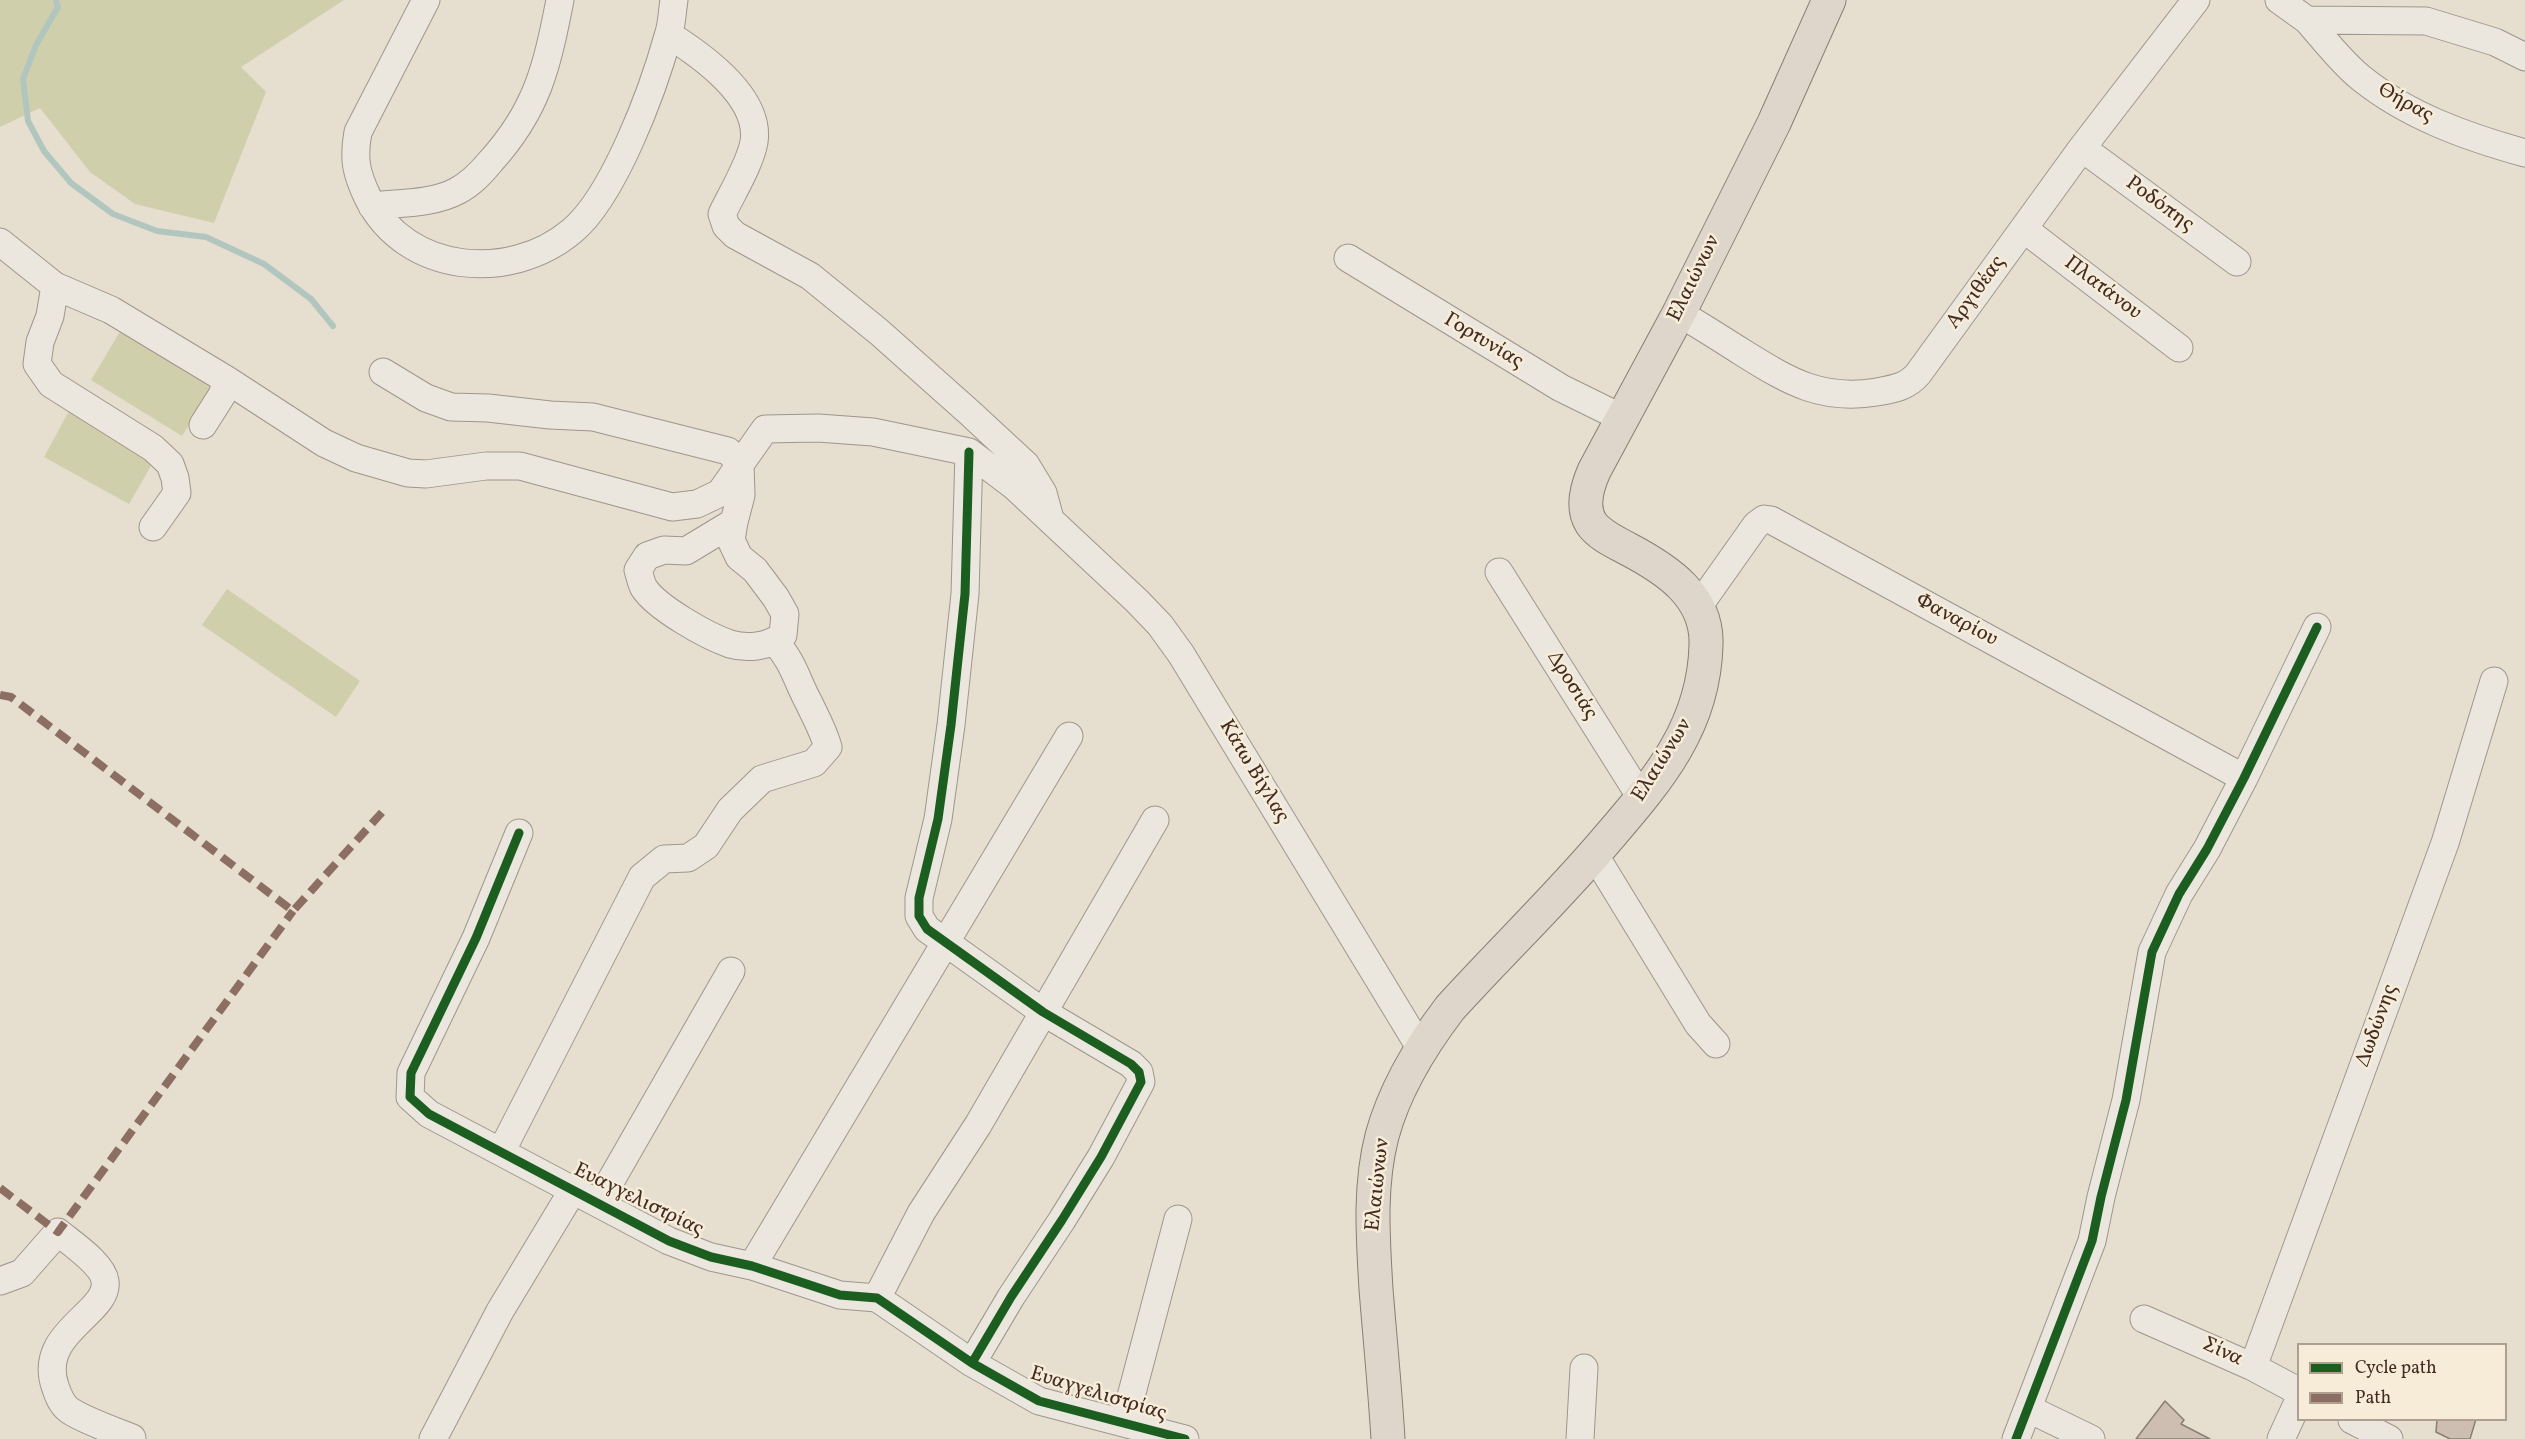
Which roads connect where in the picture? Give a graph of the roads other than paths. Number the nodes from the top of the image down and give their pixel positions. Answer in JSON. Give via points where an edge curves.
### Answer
{"nodes":[{"id":1,"x":426,"y":0,"type":"edge"},
{"id":2,"x":560,"y":0,"type":"edge"},
{"id":3,"x":674,"y":0,"type":"edge"},
{"id":4,"x":1829,"y":0,"type":"edge"},
{"id":5,"x":2196,"y":0,"type":"edge"},
{"id":6,"x":2279,"y":0,"type":"edge"},
{"id":7,"x":2307,"y":20,"type":"junction"},
{"id":8,"x":669,"y":34,"type":"junction"},
{"id":9,"x":2525,"y":57,"type":"edge"},
{"id":10,"x":2082,"y":148,"type":"junction"},
{"id":11,"x":2525,"y":153,"type":"edge"},
{"id":12,"x":372,"y":206,"type":"junction"},
{"id":13,"x":2024,"y":229,"type":"junction"},
{"id":14,"x":0,"y":242,"type":"edge"},
{"id":15,"x":1348,"y":258,"type":"dead end"},
{"id":16,"x":2237,"y":262,"type":"dead end"},
{"id":17,"x":54,"y":286,"type":"junction"},
{"id":18,"x":1679,"y":313,"type":"junction"},
{"id":19,"x":2179,"y":348,"type":"dead end"},
{"id":20,"x":383,"y":372,"type":"dead end"},
{"id":21,"x":227,"y":380,"type":"junction"},
{"id":22,"x":1622,"y":418,"type":"junction"},
{"id":23,"x":203,"y":425,"type":"dead end"},
{"id":24,"x":969,"y":452,"type":"junction"},
{"id":25,"x":740,"y":463,"type":"junction"},
{"id":26,"x":1051,"y":521,"type":"junction"},
{"id":27,"x":734,"y":522,"type":"junction"},
{"id":28,"x":153,"y":527,"type":"dead end"},
{"id":29,"x":1499,"y":572,"type":"dead end"},
{"id":30,"x":1698,"y":607,"type":"junction"},
{"id":31,"x":2317,"y":627,"type":"dead end"},
{"id":32,"x":775,"y":642,"type":"junction"},
{"id":33,"x":2494,"y":681,"type":"dead end"},
{"id":34,"x":1069,"y":736,"type":"dead end"},
{"id":35,"x":2244,"y":778,"type":"junction"},
{"id":36,"x":1642,"y":799,"type":"junction"},
{"id":37,"x":1155,"y":820,"type":"dead end"},
{"id":38,"x":519,"y":833,"type":"dead end"},
{"id":39,"x":1594,"y":854,"type":"junction"},
{"id":40,"x":947,"y":944,"type":"junction"},
{"id":41,"x":731,"y":971,"type":"dead end"},
{"id":42,"x":1043,"y":1012,"type":"junction"},
{"id":43,"x":1716,"y":1044,"type":"dead end"},
{"id":44,"x":1421,"y":1050,"type":"junction"},
{"id":45,"x":501,"y":1152,"type":"junction"},
{"id":46,"x":573,"y":1190,"type":"junction"},
{"id":47,"x":598,"y":1203,"type":"junction"},
{"id":48,"x":1178,"y":1220,"type":"dead end"},
{"id":49,"x":752,"y":1266,"type":"junction"},
{"id":50,"x":0,"y":1281,"type":"edge"},
{"id":51,"x":877,"y":1298,"type":"junction"},
{"id":52,"x":2144,"y":1319,"type":"dead end"},
{"id":53,"x":972,"y":1363,"type":"junction"},
{"id":54,"x":2253,"y":1367,"type":"junction"},
{"id":55,"x":1584,"y":1368,"type":"dead end"},
{"id":56,"x":2297,"y":1390,"type":"edge"},
{"id":57,"x":2297,"y":1404,"type":"edge"},
{"id":58,"x":2029,"y":1409,"type":"junction"},
{"id":59,"x":2356,"y":1421,"type":"edge"},
{"id":60,"x":1124,"y":1423,"type":"junction"},
{"id":61,"x":132,"y":1438,"type":"edge"},
{"id":62,"x":433,"y":1439,"type":"edge"},
{"id":63,"x":1185,"y":1439,"type":"edge"},
{"id":64,"x":1388,"y":1439,"type":"edge"},
{"id":65,"x":1580,"y":1439,"type":"edge"},
{"id":66,"x":2016,"y":1439,"type":"edge"},
{"id":67,"x":2091,"y":1439,"type":"edge"},
{"id":68,"x":2281,"y":1439,"type":"edge"},
{"id":69,"x":2389,"y":1439,"type":"edge"}],
"edges":[{"from":1,"to":12,"type":"street","via":[[358,132],[354,153],[357,170]]},
{"from":2,"to":12,"type":"street","via":[[549,57],[533,102],[476,179],[456,192],[430,199]]},
{"from":3,"to":8,"type":"street"},
{"from":4,"to":18,"type":"main road","name":"Ελαιώνων","via":[[1774,123]]},
{"from":5,"to":10,"type":"street","name":"Αργιθέας"},
{"from":6,"to":7,"type":"street","name":"Θήρας"},
{"from":7,"to":9,"type":"street","via":[[2426,21],[2495,42]]},
{"from":7,"to":11,"type":"street","name":"Θήρας","via":[[2360,77],[2400,106],[2485,142]]},
{"from":8,"to":12,"type":"street","via":[[633,134],[596,205],[570,233],[542,250],[504,262],[476,264],[439,257],[401,240]]},
{"from":8,"to":26,"type":"street","via":[[706,59],[737,92],[751,114],[754,142],[722,214],[726,226],[735,235],[810,276],[970,413],[1036,478]]},
{"from":10,"to":13,"type":"street","name":"Αργιθέας"},
{"from":10,"to":16,"type":"street","name":"Ροδόπης"},
{"from":13,"to":18,"type":"street","name":"Αργιθέας","via":[[1918,374],[1901,387],[1860,394],[1811,389],[1783,377]]},
{"from":13,"to":19,"type":"street","name":"Πλατάνου"},
{"from":14,"to":17,"type":"street"},
{"from":15,"to":22,"type":"street","name":"Γορτυνίας","via":[[1553,384]]},
{"from":17,"to":21,"type":"street","via":[[111,310]]},
{"from":17,"to":28,"type":"street","via":[[37,364],[51,384],[153,448],[170,464],[177,493]]},
{"from":18,"to":22,"type":"main road","name":"Ελαιώνων"},
{"from":20,"to":25,"type":"street","via":[[426,398],[451,407],[593,417],[728,451]]},
{"from":21,"to":23,"type":"street"},
{"from":21,"to":25,"type":"street","via":[[324,443],[356,458],[408,473],[520,465],[672,507],[697,504],[720,493]]},
{"from":22,"to":30,"type":"main road","name":"Ελαιώνων","via":[[1588,484],[1589,519],[1602,534],[1662,568],[1688,591]]},
{"from":24,"to":25,"type":"street","via":[[873,432],[765,429]]},
{"from":24,"to":26,"type":"street","name":"Κάτω Βίγλας"},
{"from":24,"to":40,"type":"street","via":[[965,594],[952,713],[938,819],[919,898],[919,916],[927,929]]},
{"from":25,"to":27,"type":"street","via":[[741,495]]},
{"from":26,"to":44,"type":"street","name":"Κάτω Βίγλας","via":[[1137,601],[1181,654]]},
{"from":27,"to":32,"type":"street","via":[[731,540],[739,556],[755,570],[785,614],[783,635]]},
{"from":27,"to":32,"type":"street","via":[[686,551],[664,550],[647,556],[638,570],[645,588],[669,613],[730,644],[756,647]]},
{"from":29,"to":36,"type":"street","name":"Δροσιάς"},
{"from":30,"to":35,"type":"street","name":"Φαναρίου","via":[[1756,525],[1761,520],[1771,520]]},
{"from":30,"to":36,"type":"main road","name":"Ελαιώνων","via":[[1707,643],[1698,698],[1683,737]]},
{"from":31,"to":35,"type":"street"},
{"from":32,"to":45,"type":"street","via":[[788,655],[828,747],[813,762],[762,779],[730,810],[706,846],[688,858],[663,859],[642,877]]},
{"from":33,"to":54,"type":"street","name":"Δωδώνης","via":[[2445,843]]},
{"from":34,"to":40,"type":"street"},
{"from":35,"to":58,"type":"street","via":[[2152,952],[2126,1100],[2092,1241]]},
{"from":36,"to":39,"type":"main road","name":"Ελαιώνων"},
{"from":37,"to":42,"type":"street"},
{"from":38,"to":45,"type":"street","name":"Ευαγγελιστρίας","via":[[476,938],[411,1073],[410,1097],[429,1114]]},
{"from":39,"to":43,"type":"street","via":[[1698,1024]]},
{"from":39,"to":44,"type":"main road","name":"Ελαιώνων","via":[[1450,1008]]},
{"from":40,"to":42,"type":"street"},
{"from":40,"to":49,"type":"street"},
{"from":41,"to":47,"type":"street"},
{"from":42,"to":51,"type":"street","via":[[978,1125],[921,1213]]},
{"from":42,"to":53,"type":"street","via":[[1131,1064],[1139,1072],[1141,1082],[1062,1221]]},
{"from":44,"to":64,"type":"main road","name":"Ελαιώνων","via":[[1387,1120],[1373,1196]]},
{"from":45,"to":46,"type":"street","name":"Ευαγγελιστρίας"},
{"from":46,"to":47,"type":"street","name":"Ευαγγελιστρίας"},
{"from":46,"to":62,"type":"street","via":[[500,1311]]},
{"from":47,"to":49,"type":"street","name":"Ευαγγελιστρίας","via":[[669,1241],[711,1257]]},
{"from":48,"to":60,"type":"street"},
{"from":49,"to":51,"type":"street","name":"Ευαγγελιστρίας","via":[[840,1295]]},
{"from":50,"to":61,"type":"street","via":[[22,1273],[58,1232],[102,1271],[106,1282],[102,1296],[62,1340],[52,1358],[51,1374],[61,1401],[70,1410]]},
{"from":51,"to":53,"type":"street","name":"Ευαγγελιστρίας"},
{"from":52,"to":54,"type":"street","name":"Σίνα"},
{"from":53,"to":60,"type":"street","name":"Ευαγγελιστρίας","via":[[1039,1401]]},
{"from":54,"to":56,"type":"street","name":"Σίνα"},
{"from":55,"to":65,"type":"street"},
{"from":57,"to":68,"type":"street"},
{"from":58,"to":66,"type":"street"},
{"from":58,"to":67,"type":"street"},
{"from":59,"to":69,"type":"street"},
{"from":60,"to":63,"type":"street","name":"Ευαγγελιστρίας"}]}
